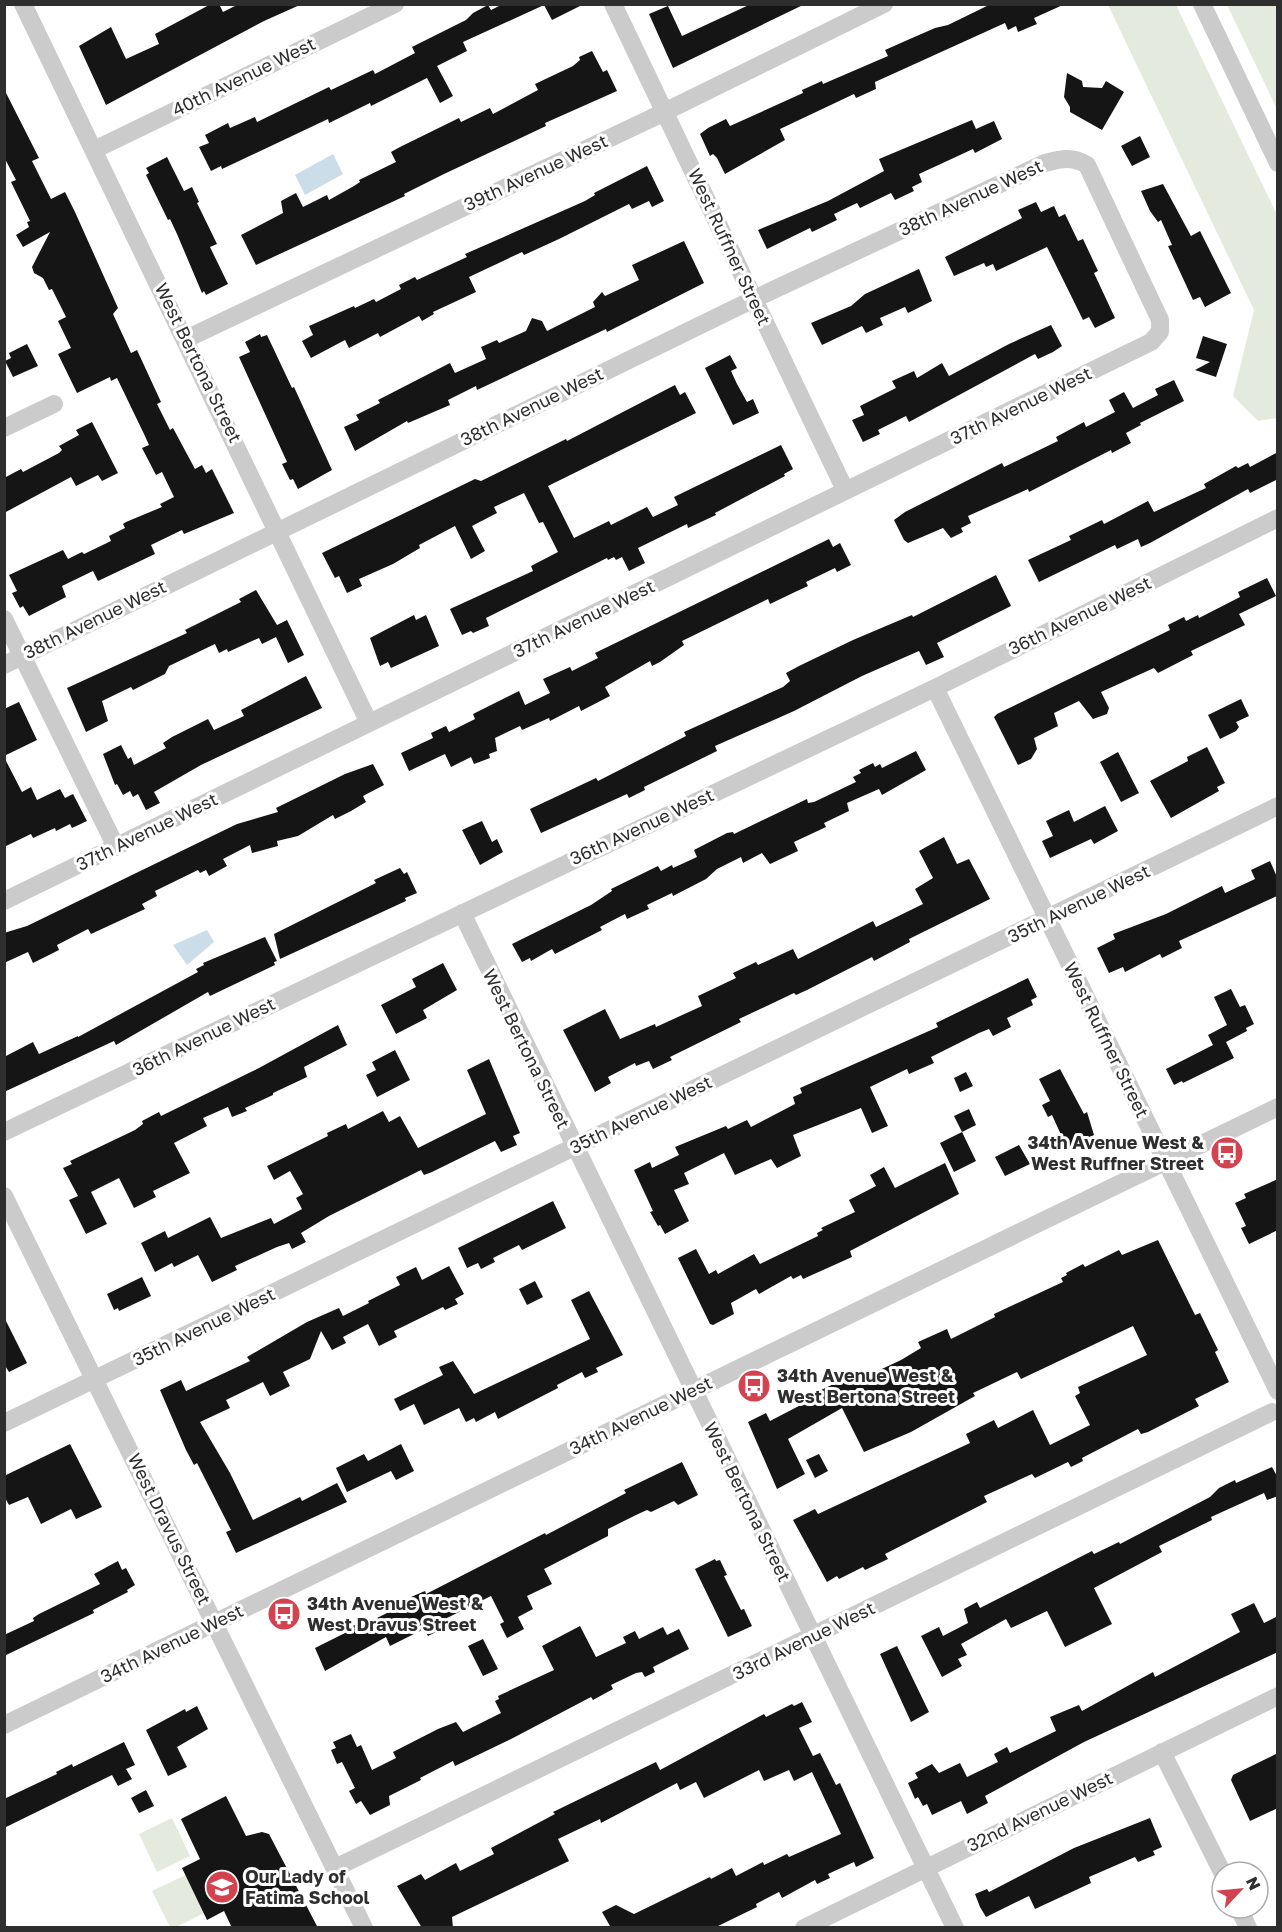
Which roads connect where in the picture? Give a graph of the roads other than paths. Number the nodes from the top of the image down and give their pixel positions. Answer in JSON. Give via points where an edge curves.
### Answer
{"nodes":[{"id":1,"x":23,"y":4,"type":"edge"},
{"id":2,"x":395,"y":4,"type":"edge"},
{"id":3,"x":613,"y":4,"type":"edge"},
{"id":4,"x":884,"y":4,"type":"edge"},
{"id":5,"x":1202,"y":4,"type":"edge"},
{"id":6,"x":665,"y":112,"type":"junction"},
{"id":7,"x":94,"y":150,"type":"junction"},
{"id":8,"x":1278,"y":164,"type":"edge"},
{"id":9,"x":754,"y":299,"type":"junction"},
{"id":10,"x":1160,"y":332,"type":"joint"},
{"id":11,"x":186,"y":339,"type":"junction"},
{"id":12,"x":54,"y":404,"type":"dead end"},
{"id":13,"x":4,"y":428,"type":"edge"},
{"id":14,"x":845,"y":490,"type":"junction"},
{"id":15,"x":1278,"y":518,"type":"edge"},
{"id":16,"x":277,"y":531,"type":"junction"},
{"id":17,"x":4,"y":619,"type":"edge"},
{"id":18,"x":22,"y":656,"type":"junction"},
{"id":19,"x":4,"y":665,"type":"edge"},
{"id":20,"x":935,"y":688,"type":"junction"},
{"id":21,"x":369,"y":723,"type":"junction"},
{"id":22,"x":1278,"y":806,"type":"edge"},
{"id":23,"x":116,"y":846,"type":"junction"},
{"id":24,"x":4,"y":901,"type":"edge"},
{"id":25,"x":462,"y":913,"type":"junction"},
{"id":26,"x":1047,"y":920,"type":"junction"},
{"id":27,"x":1278,"y":1107,"type":"edge"},
{"id":28,"x":4,"y":1132,"type":"edge"},
{"id":29,"x":574,"y":1147,"type":"junction"},
{"id":30,"x":1166,"y":1160,"type":"junction"},
{"id":31,"x":4,"y":1196,"type":"edge"},
{"id":32,"x":96,"y":1379,"type":"junction"},
{"id":33,"x":693,"y":1391,"type":"junction"},
{"id":34,"x":1276,"y":1404,"type":"edge"},
{"id":35,"x":4,"y":1424,"type":"edge"},
{"id":36,"x":215,"y":1623,"type":"junction"},
{"id":37,"x":812,"y":1636,"type":"junction"},
{"id":38,"x":1278,"y":1696,"type":"edge"},
{"id":39,"x":4,"y":1725,"type":"edge"},
{"id":40,"x":1162,"y":1752,"type":"junction"},
{"id":41,"x":1216,"y":1860,"type":"edge"},
{"id":42,"x":335,"y":1868,"type":"junction"},
{"id":43,"x":926,"y":1868,"type":"junction"},
{"id":44,"x":364,"y":1928,"type":"edge"},
{"id":45,"x":804,"y":1928,"type":"edge"},
{"id":46,"x":955,"y":1928,"type":"edge"}],
"edges":[{"from":1,"to":7,"type":"street","name":"West Bertona Street"},
{"from":2,"to":7,"type":"street","name":"40th Avenue West"},
{"from":3,"to":6,"type":"street","name":"West Ruffner Street"},
{"from":4,"to":6,"type":"street","name":"39th Avenue West"},
{"from":5,"to":8,"type":"street"},
{"from":6,"to":9,"type":"street","name":"West Ruffner Street"},
{"from":6,"to":11,"type":"street","name":"39th Avenue West"},
{"from":7,"to":11,"type":"street","name":"West Bertona Street"},
{"from":9,"to":10,"type":"street","name":"38th Avenue West","via":[[1045,163],[1077,159],[1087,165],[1154,305]]},
{"from":9,"to":14,"type":"street","name":"West Ruffner Street"},
{"from":9,"to":16,"type":"street","name":"38th Avenue West"},
{"from":10,"to":14,"type":"street","name":"37th Avenue West","via":[[1151,342]]},
{"from":11,"to":16,"type":"street","name":"West Bertona Street"},
{"from":12,"to":13,"type":"street"},
{"from":14,"to":21,"type":"street","name":"37th Avenue West"},
{"from":15,"to":20,"type":"street","name":"36th Avenue West"},
{"from":16,"to":18,"type":"street","name":"38th Avenue West"},
{"from":16,"to":21,"type":"street","name":"West Bertona Street"},
{"from":17,"to":18,"type":"street"},
{"from":18,"to":19,"type":"street","name":"38th Avenue West"},
{"from":18,"to":23,"type":"street"},
{"from":20,"to":25,"type":"street","name":"36th Avenue West"},
{"from":20,"to":26,"type":"street","name":"West Ruffner Street"},
{"from":21,"to":23,"type":"street","name":"37th Avenue West"},
{"from":22,"to":26,"type":"street","name":"35th Avenue West"},
{"from":23,"to":24,"type":"street","name":"37th Avenue West"},
{"from":25,"to":28,"type":"street","name":"36th Avenue West"},
{"from":25,"to":29,"type":"street","name":"West Bertona Street"},
{"from":26,"to":29,"type":"street","name":"35th Avenue West"},
{"from":26,"to":30,"type":"street","name":"West Ruffner Street"},
{"from":27,"to":30,"type":"street","name":"34th Avenue West"},
{"from":29,"to":32,"type":"street","name":"35th Avenue West"},
{"from":29,"to":33,"type":"street","name":"West Bertona Street"},
{"from":30,"to":33,"type":"street","name":"34th Avenue West"},
{"from":30,"to":34,"type":"street","name":"West Ruffner Street"},
{"from":31,"to":32,"type":"street","name":"West Dravus Street"},
{"from":32,"to":35,"type":"street","name":"35th Avenue West"},
{"from":32,"to":36,"type":"street","name":"West Dravus Street"},
{"from":33,"to":36,"type":"street","name":"34th Avenue West"},
{"from":33,"to":37,"type":"street","name":"West Bertona Street"},
{"from":34,"to":37,"type":"street","name":"33rd Avenue West"},
{"from":36,"to":39,"type":"street","name":"34th Avenue West"},
{"from":36,"to":42,"type":"street","name":"West Dravus Street"},
{"from":37,"to":42,"type":"street","name":"33rd Avenue West"},
{"from":37,"to":43,"type":"street","name":"West Bertona Street"},
{"from":38,"to":40,"type":"street","name":"32nd Avenue West"},
{"from":40,"to":41,"type":"street"},
{"from":40,"to":43,"type":"street","name":"32nd Avenue West"},
{"from":42,"to":44,"type":"street","name":"West Dravus Street"},
{"from":43,"to":45,"type":"street","name":"32nd Avenue West"},
{"from":43,"to":46,"type":"street","name":"West Bertona Street"}]}
